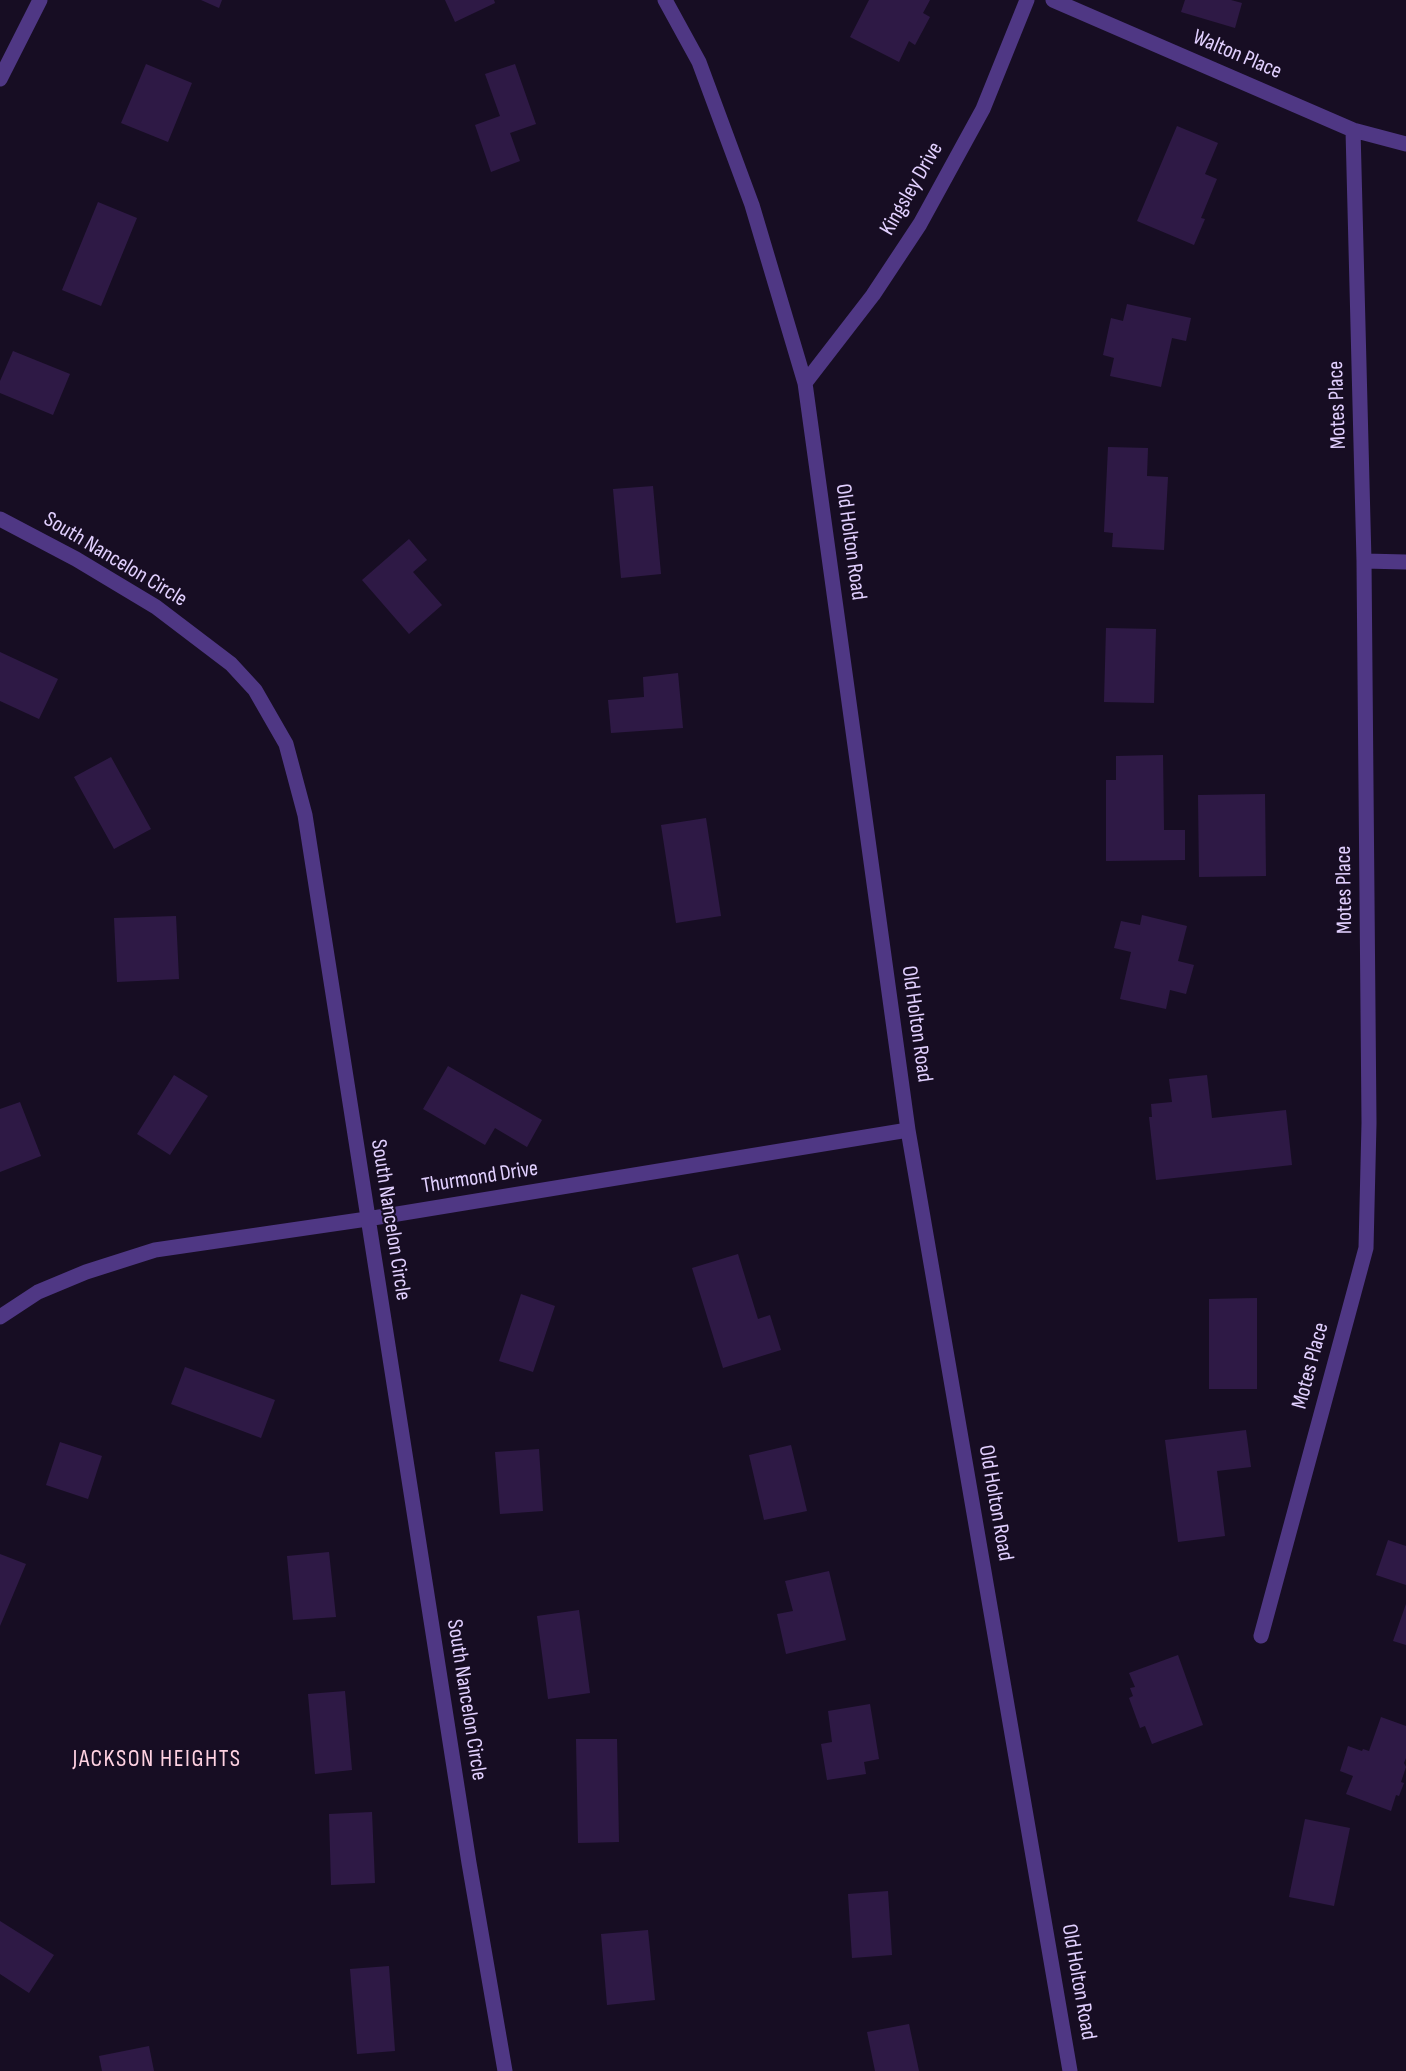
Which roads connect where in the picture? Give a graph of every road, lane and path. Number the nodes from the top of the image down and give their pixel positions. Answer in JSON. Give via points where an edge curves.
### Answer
{"nodes":[{"id":1,"x":40,"y":0,"type":"edge"},
{"id":2,"x":666,"y":0,"type":"edge"},
{"id":3,"x":1027,"y":0,"type":"edge"},
{"id":4,"x":1053,"y":0,"type":"edge"},
{"id":5,"x":0,"y":79,"type":"edge"},
{"id":6,"x":1353,"y":130,"type":"junction"},
{"id":7,"x":1406,"y":144,"type":"edge"},
{"id":8,"x":806,"y":383,"type":"junction"},
{"id":9,"x":0,"y":519,"type":"edge"},
{"id":10,"x":1364,"y":561,"type":"junction"},
{"id":11,"x":1406,"y":562,"type":"edge"},
{"id":12,"x":908,"y":1130,"type":"junction"},
{"id":13,"x":367,"y":1219,"type":"junction"},
{"id":14,"x":0,"y":1317,"type":"edge"},
{"id":15,"x":1261,"y":1636,"type":"dead end"},
{"id":16,"x":505,"y":2071,"type":"edge"},
{"id":17,"x":1071,"y":2071,"type":"edge"}],
"edges":[{"from":1,"to":5,"type":"street"},
{"from":2,"to":8,"type":"street","name":"Old Holton Road","via":[[699,63],[752,205]]},
{"from":3,"to":8,"type":"street","name":"Kingsley Drive","via":[[983,109],[920,224],[873,295]]},
{"from":4,"to":6,"type":"street","name":"Walton Place"},
{"from":6,"to":7,"type":"street","name":"Walton Place"},
{"from":6,"to":10,"type":"street","name":"Motes Place"},
{"from":8,"to":12,"type":"street","name":"Old Holton Road"},
{"from":9,"to":13,"type":"street","name":"South Nancelon Circle","via":[[156,607],[231,664],[255,690],[286,744],[304,815]]},
{"from":10,"to":11,"type":"street"},
{"from":10,"to":15,"type":"street","name":"Motes Place","via":[[1369,1111],[1366,1248]]},
{"from":12,"to":13,"type":"street","name":"Thurmond Drive"},
{"from":12,"to":17,"type":"street","name":"Old Holton Road"},
{"from":13,"to":14,"type":"street","name":"Thurmond Drive","via":[[155,1250],[38,1292]]},
{"from":13,"to":16,"type":"street","name":"South Nancelon Circle"}]}
